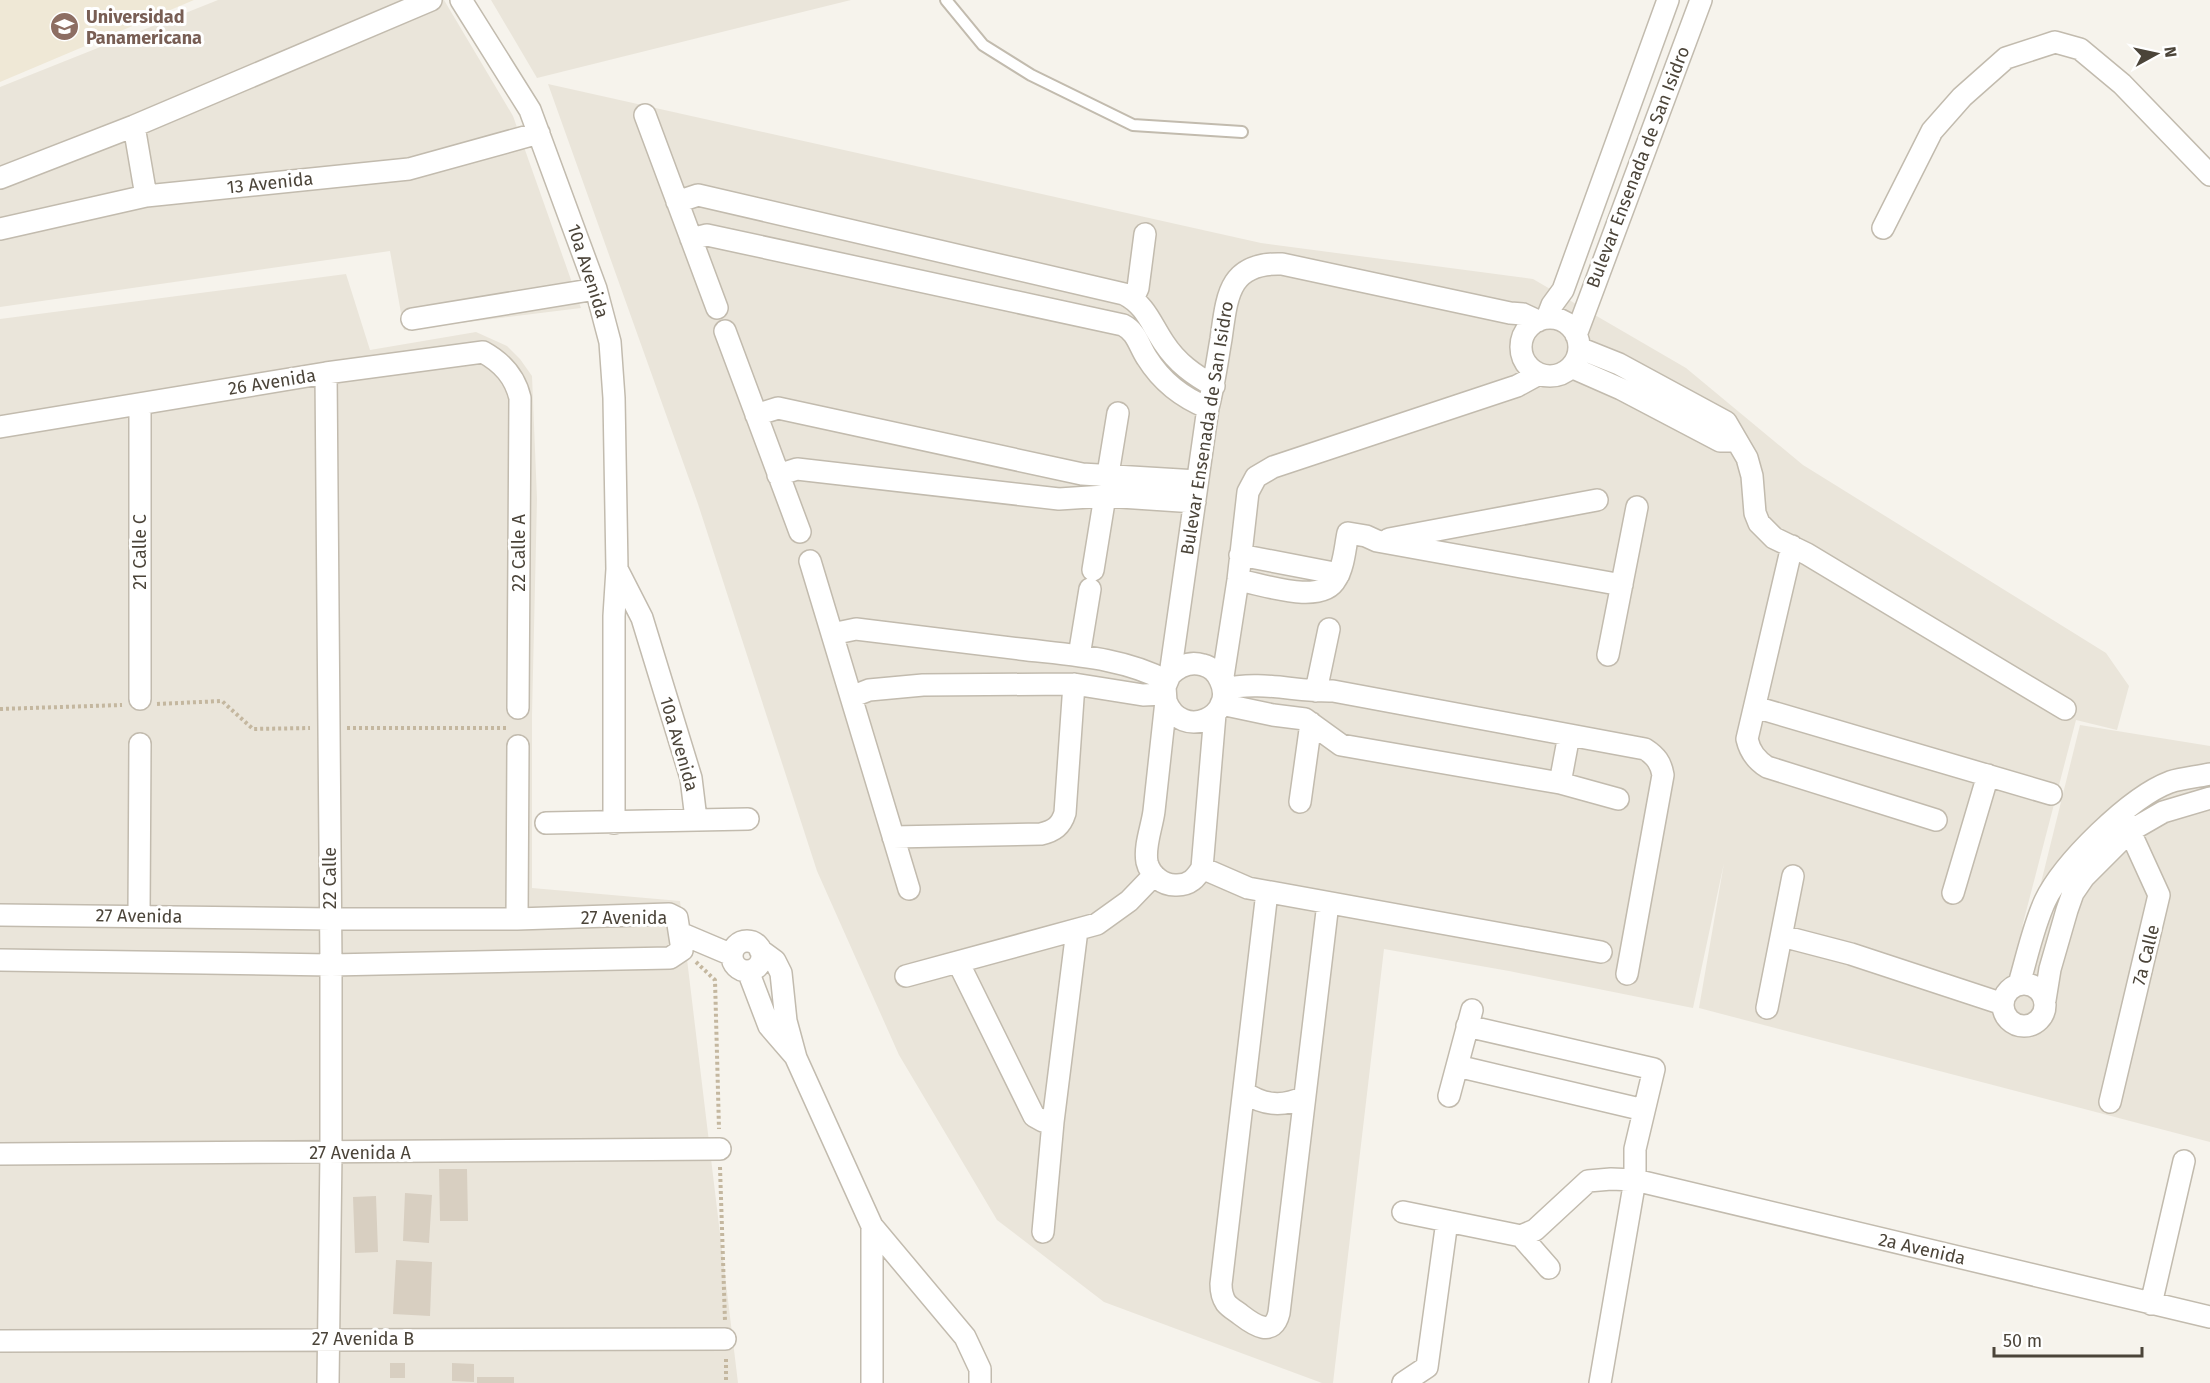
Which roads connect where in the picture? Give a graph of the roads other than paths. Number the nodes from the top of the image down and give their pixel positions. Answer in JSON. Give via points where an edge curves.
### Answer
{"nodes":[{"id":1,"x":431,"y":0,"type":"edge"},
{"id":2,"x":461,"y":0,"type":"edge"},
{"id":3,"x":946,"y":0,"type":"edge"},
{"id":4,"x":1668,"y":0,"type":"edge"},
{"id":5,"x":1701,"y":0,"type":"edge"},
{"id":6,"x":645,"y":115,"type":"dead end"},
{"id":7,"x":134,"y":126,"type":"junction"},
{"id":8,"x":1242,"y":132,"type":"dead end"},
{"id":9,"x":539,"y":133,"type":"junction"},
{"id":10,"x":2210,"y":175,"type":"edge"},
{"id":11,"x":0,"y":178,"type":"edge"},
{"id":12,"x":146,"y":196,"type":"junction"},
{"id":13,"x":677,"y":202,"type":"junction"},
{"id":14,"x":1883,"y":228,"type":"dead end"},
{"id":15,"x":0,"y":229,"type":"edge"},
{"id":16,"x":1144,"y":234,"type":"dead end"},
{"id":17,"x":691,"y":239,"type":"junction"},
{"id":18,"x":596,"y":289,"type":"junction"},
{"id":19,"x":1133,"y":298,"type":"junction"},
{"id":20,"x":717,"y":308,"type":"dead end"},
{"id":21,"x":412,"y":319,"type":"dead end"},
{"id":22,"x":1542,"y":320,"type":"junction"},
{"id":23,"x":725,"y":331,"type":"dead end"},
{"id":24,"x":1576,"y":350,"type":"junction"},
{"id":25,"x":326,"y":374,"type":"junction"},
{"id":26,"x":1539,"y":374,"type":"junction"},
{"id":27,"x":1214,"y":386,"type":"junction"},
{"id":28,"x":520,"y":398,"type":"joint"},
{"id":29,"x":140,"y":404,"type":"junction"},
{"id":30,"x":1208,"y":408,"type":"junction"},
{"id":31,"x":1119,"y":413,"type":"dead end"},
{"id":32,"x":756,"y":415,"type":"junction"},
{"id":33,"x":0,"y":427,"type":"edge"},
{"id":34,"x":1108,"y":474,"type":"junction"},
{"id":35,"x":778,"y":475,"type":"junction"},
{"id":36,"x":1196,"y":491,"type":"junction"},
{"id":37,"x":1105,"y":496,"type":"junction"},
{"id":38,"x":1597,"y":500,"type":"dead end"},
{"id":39,"x":1638,"y":507,"type":"dead end"},
{"id":40,"x":800,"y":532,"type":"dead end"},
{"id":41,"x":1377,"y":541,"type":"junction"},
{"id":42,"x":1792,"y":546,"type":"junction"},
{"id":43,"x":1240,"y":555,"type":"junction"},
{"id":44,"x":810,"y":561,"type":"dead end"},
{"id":45,"x":617,"y":569,"type":"junction"},
{"id":46,"x":1339,"y":573,"type":"junction"},
{"id":47,"x":1238,"y":580,"type":"junction"},
{"id":48,"x":1622,"y":585,"type":"junction"},
{"id":49,"x":1329,"y":629,"type":"dead end"},
{"id":50,"x":832,"y":634,"type":"junction"},
{"id":51,"x":1608,"y":655,"type":"dead end"},
{"id":52,"x":1079,"y":656,"type":"junction"},
{"id":53,"x":1074,"y":684,"type":"junction"},
{"id":54,"x":1167,"y":688,"type":"junction"},
{"id":55,"x":1316,"y":691,"type":"junction"},
{"id":56,"x":851,"y":697,"type":"junction"},
{"id":57,"x":1220,"y":697,"type":"junction"},
{"id":58,"x":140,"y":702,"type":"road end"},
{"id":59,"x":1755,"y":707,"type":"junction"},
{"id":60,"x":2065,"y":709,"type":"dead end"},
{"id":61,"x":1311,"y":723,"type":"junction"},
{"id":62,"x":1569,"y":735,"type":"junction"},
{"id":63,"x":140,"y":744,"type":"dead end"},
{"id":64,"x":2210,"y":774,"type":"edge"},
{"id":65,"x":1988,"y":775,"type":"junction"},
{"id":66,"x":1560,"y":783,"type":"junction"},
{"id":67,"x":2051,"y":794,"type":"dead end"},
{"id":68,"x":2210,"y":798,"type":"edge"},
{"id":69,"x":1618,"y":799,"type":"dead end"},
{"id":70,"x":1300,"y":802,"type":"dead end"},
{"id":71,"x":696,"y":819,"type":"junction"},
{"id":72,"x":748,"y":819,"type":"dead end"},
{"id":73,"x":1935,"y":820,"type":"dead end"},
{"id":74,"x":2126,"y":822,"type":"junction"},
{"id":75,"x":614,"y":823,"type":"junction"},
{"id":76,"x":546,"y":824,"type":"dead end"},
{"id":77,"x":894,"y":837,"type":"junction"},
{"id":78,"x":1202,"y":868,"type":"junction"},
{"id":79,"x":1154,"y":875,"type":"junction"},
{"id":80,"x":1793,"y":876,"type":"dead end"},
{"id":81,"x":909,"y":889,"type":"dead end"},
{"id":82,"x":1267,"y":892,"type":"junction"},
{"id":83,"x":1953,"y":893,"type":"dead end"},
{"id":84,"x":1328,"y":903,"type":"junction"},
{"id":85,"x":0,"y":915,"type":"edge"},
{"id":86,"x":139,"y":915,"type":"junction"},
{"id":87,"x":331,"y":919,"type":"junction"},
{"id":88,"x":517,"y":919,"type":"junction"},
{"id":89,"x":1077,"y":930,"type":"junction"},
{"id":90,"x":680,"y":933,"type":"junction"},
{"id":91,"x":1782,"y":936,"type":"junction"},
{"id":92,"x":760,"y":950,"type":"junction"},
{"id":93,"x":1601,"y":952,"type":"dead end"},
{"id":94,"x":732,"y":955,"type":"junction"},
{"id":95,"x":0,"y":960,"type":"edge"},
{"id":96,"x":958,"y":962,"type":"junction"},
{"id":97,"x":331,"y":965,"type":"junction"},
{"id":98,"x":748,"y":970,"type":"junction"},
{"id":99,"x":1627,"y":974,"type":"dead end"},
{"id":100,"x":906,"y":976,"type":"dead end"},
{"id":101,"x":2019,"y":984,"type":"junction"},
{"id":102,"x":2044,"y":1000,"type":"junction"},
{"id":103,"x":2002,"y":1004,"type":"junction"},
{"id":104,"x":1767,"y":1008,"type":"dead end"},
{"id":105,"x":796,"y":1058,"type":"junction"},
{"id":106,"x":1457,"y":1066,"type":"junction"},
{"id":107,"x":1244,"y":1092,"type":"junction"},
{"id":108,"x":1449,"y":1096,"type":"dead end"},
{"id":109,"x":1304,"y":1097,"type":"junction"},
{"id":110,"x":2110,"y":1102,"type":"dead end"},
{"id":111,"x":1644,"y":1110,"type":"junction"},
{"id":112,"x":1053,"y":1122,"type":"junction"},
{"id":113,"x":720,"y":1149,"type":"dead end"},
{"id":114,"x":331,"y":1153,"type":"junction"},
{"id":115,"x":0,"y":1154,"type":"edge"},
{"id":116,"x":2184,"y":1161,"type":"dead end"},
{"id":117,"x":1635,"y":1180,"type":"junction"},
{"id":118,"x":1403,"y":1212,"type":"dead end"},
{"id":119,"x":1448,"y":1221,"type":"junction"},
{"id":120,"x":872,"y":1226,"type":"junction"},
{"id":121,"x":1043,"y":1232,"type":"dead end"},
{"id":122,"x":1521,"y":1236,"type":"junction"},
{"id":123,"x":1549,"y":1268,"type":"dead end"},
{"id":124,"x":2151,"y":1304,"type":"junction"},
{"id":125,"x":2210,"y":1317,"type":"edge"},
{"id":126,"x":329,"y":1339,"type":"junction"},
{"id":127,"x":725,"y":1339,"type":"dead end"},
{"id":128,"x":0,"y":1341,"type":"edge"},
{"id":129,"x":328,"y":1383,"type":"edge"},
{"id":130,"x":872,"y":1383,"type":"edge"},
{"id":131,"x":980,"y":1383,"type":"edge"},
{"id":132,"x":1403,"y":1383,"type":"edge"},
{"id":133,"x":1600,"y":1383,"type":"edge"}],
"edges":[{"from":1,"to":7,"type":"street"},
{"from":2,"to":9,"type":"street","name":"10a Avenida","via":[[530,110]]},
{"from":3,"to":8,"type":"lane","via":[[983,45],[1031,75],[1133,125]]},
{"from":4,"to":22,"type":"street","name":"Bulevar Ensenada de San Isidro","via":[[1563,290]]},
{"from":5,"to":24,"type":"street","name":"Bulevar Ensenada de San Isidro"},
{"from":6,"to":13,"type":"street"},
{"from":7,"to":11,"type":"street"},
{"from":7,"to":12,"type":"street"},
{"from":9,"to":12,"type":"street","name":"13 Avenida","via":[[409,168]]},
{"from":9,"to":18,"type":"street","name":"10a Avenida"},
{"from":10,"to":14,"type":"street","via":[[2122,84],[2080,49],[2055,42],[2006,58],[1962,97],[1932,131]]},
{"from":12,"to":15,"type":"street","name":"13 Avenida"},
{"from":13,"to":17,"type":"street"},
{"from":13,"to":19,"type":"street","via":[[698,195]]},
{"from":16,"to":19,"type":"street","via":[[1138,288]]},
{"from":17,"to":20,"type":"street"},
{"from":17,"to":30,"type":"street","via":[[706,235],[1123,325],[1136,336],[1166,381],[1185,397]]},
{"from":18,"to":21,"type":"street"},
{"from":18,"to":45,"type":"street","name":"10a Avenida","via":[[610,342]]},
{"from":19,"to":27,"type":"street","via":[[1175,357]]},
{"from":22,"to":24,"type":"street","via":[[1554,318],[1567,324]]},
{"from":22,"to":26,"type":"street","via":[[1527,330],[1521,344],[1528,365]]},
{"from":22,"to":27,"type":"street","name":"Bulevar Ensenada de San Isidro","via":[[1282,264],[1260,265],[1241,275],[1228,296]]},
{"from":23,"to":32,"type":"street"},
{"from":24,"to":26,"type":"street","via":[[1553,376]]},
{"from":24,"to":42,"type":"street","via":[[1621,389],[1720,441],[1736,441],[1750,467],[1755,513],[1760,523],[1774,538]]},
{"from":25,"to":28,"type":"street","name":"26 Avenida","via":[[483,352],[502,364]]},
{"from":25,"to":29,"type":"street","name":"26 Avenida"},
{"from":25,"to":87,"type":"street","name":"22 Calle"},
{"from":26,"to":43,"type":"street","via":[[1517,386],[1264,471],[1248,492]]},
{"from":27,"to":30,"type":"street","name":"Bulevar Ensenada de San Isidro"},
{"from":28,"to":88,"type":"street","name":"22 Calle A"},
{"from":29,"to":33,"type":"street","name":"26 Avenida"},
{"from":29,"to":58,"type":"street","name":"21 Calle C"},
{"from":30,"to":36,"type":"street","name":"Bulevar Ensenada de San Isidro"},
{"from":31,"to":34,"type":"street"},
{"from":32,"to":34,"type":"street","via":[[778,408],[1082,474]]},
{"from":32,"to":35,"type":"street"},
{"from":34,"to":36,"type":"street"},
{"from":35,"to":37,"type":"street","via":[[797,470],[1050,498]]},
{"from":35,"to":40,"type":"street"},
{"from":36,"to":37,"type":"street"},
{"from":36,"to":54,"type":"street","name":"Bulevar Ensenada de San Isidro"},
{"from":37,"to":52,"type":"street"},
{"from":38,"to":41,"type":"street"},
{"from":39,"to":48,"type":"street"},
{"from":41,"to":46,"type":"street","via":[[1348,533]]},
{"from":41,"to":48,"type":"street"},
{"from":42,"to":59,"type":"street"},
{"from":42,"to":60,"type":"street"},
{"from":43,"to":46,"type":"street"},
{"from":43,"to":47,"type":"street"},
{"from":44,"to":50,"type":"street"},
{"from":45,"to":71,"type":"street","name":"10a Avenida","via":[[642,618],[691,778]]},
{"from":45,"to":75,"type":"street","name":"10a Avenida"},
{"from":46,"to":47,"type":"street","via":[[1333,584],[1315,593]]},
{"from":47,"to":57,"type":"street"},
{"from":48,"to":51,"type":"street"},
{"from":49,"to":55,"type":"street"},
{"from":50,"to":52,"type":"street","via":[[856,629]]},
{"from":50,"to":56,"type":"street"},
{"from":52,"to":54,"type":"street","via":[[1150,672]]},
{"from":53,"to":54,"type":"street","via":[[1143,695]]},
{"from":53,"to":56,"type":"street","via":[[923,685],[869,690]]},
{"from":53,"to":77,"type":"street","via":[[1065,813],[1058,826],[1041,834]]},
{"from":54,"to":57,"type":"street","via":[[1172,713],[1184,721],[1197,723]]},
{"from":54,"to":57,"type":"street","via":[[1181,666],[1194,663],[1219,676]]},
{"from":54,"to":79,"type":"street","name":"Bulevar Ensenada de San Isidro","via":[[1147,853]]},
{"from":55,"to":57,"type":"street","via":[[1243,684]]},
{"from":55,"to":62,"type":"street","via":[[1333,690]]},
{"from":56,"to":77,"type":"street"},
{"from":57,"to":61,"type":"street"},
{"from":57,"to":78,"type":"street"},
{"from":59,"to":65,"type":"street"},
{"from":59,"to":73,"type":"street","via":[[1747,739],[1750,750],[1767,767]]},
{"from":61,"to":66,"type":"street","via":[[1341,745]]},
{"from":61,"to":70,"type":"street"},
{"from":62,"to":66,"type":"street"},
{"from":62,"to":99,"type":"street","via":[[1645,749],[1661,766],[1663,775]]},
{"from":63,"to":86,"type":"street"},
{"from":64,"to":74,"type":"street","via":[[2169,782],[2136,802]]},
{"from":65,"to":67,"type":"street"},
{"from":65,"to":83,"type":"street"},
{"from":66,"to":69,"type":"street"},
{"from":68,"to":74,"type":"street"},
{"from":71,"to":72,"type":"street"},
{"from":71,"to":75,"type":"street"},
{"from":74,"to":101,"type":"street","via":[[2091,841],[2054,884]]},
{"from":74,"to":102,"type":"street","via":[[2073,893]]},
{"from":74,"to":110,"type":"street","name":"7a Calle","via":[[2159,895]]},
{"from":75,"to":76,"type":"street"},
{"from":77,"to":81,"type":"street"},
{"from":78,"to":79,"type":"street","via":[[1196,879],[1179,886]]},
{"from":78,"to":82,"type":"street"},
{"from":79,"to":89,"type":"street","via":[[1129,901],[1097,924]]},
{"from":80,"to":91,"type":"street"},
{"from":82,"to":84,"type":"street"},
{"from":82,"to":107,"type":"street"},
{"from":84,"to":93,"type":"street"},
{"from":84,"to":109,"type":"street"},
{"from":85,"to":86,"type":"street","name":"27 Avenida"},
{"from":86,"to":87,"type":"street","name":"27 Avenida"},
{"from":87,"to":88,"type":"street","name":"27 Avenida"},
{"from":87,"to":97,"type":"street","name":"22 Calle"},
{"from":88,"to":90,"type":"street","name":"27 Avenida","via":[[669,914],[677,918]]},
{"from":89,"to":96,"type":"street"},
{"from":89,"to":112,"type":"street"},
{"from":90,"to":94,"type":"street"},
{"from":90,"to":97,"type":"street","name":"27 Avenida","via":[[682,950],[669,958]]},
{"from":91,"to":103,"type":"street","via":[[1851,954]]},
{"from":91,"to":104,"type":"street"},
{"from":92,"to":94,"type":"street","via":[[753,943],[744,942],[736,946]]},
{"from":92,"to":98,"type":"street","via":[[760,963]]},
{"from":92,"to":105,"type":"street","via":[[781,973],[786,1021]]},
{"from":94,"to":98,"type":"street","via":[[738,968]]},
{"from":95,"to":97,"type":"street","name":"27 Avenida"},
{"from":96,"to":100,"type":"street"},
{"from":96,"to":112,"type":"street","via":[[1035,1116]]},
{"from":97,"to":114,"type":"street","name":"22 Calle"},
{"from":98,"to":105,"type":"street","via":[[768,1026]]},
{"from":101,"to":102,"type":"street","via":[[2035,987]]},
{"from":101,"to":103,"type":"street","via":[[2009,989]]},
{"from":102,"to":103,"type":"street","via":[[2042,1016],[2029,1026],[2008,1020]]},
{"from":105,"to":120,"type":"street"},
{"from":106,"to":108,"type":"street"},
{"from":106,"to":111,"type":"street"},
{"from":106,"to":111,"type":"street","via":[[1469,1018],[1654,1069]]},
{"from":107,"to":109,"type":"street","via":[[1273,1104]]},
{"from":107,"to":109,"type":"street","via":[[1221,1289],[1229,1306],[1261,1328],[1275,1323],[1279,1313]]},
{"from":111,"to":117,"type":"street","via":[[1635,1149]]},
{"from":112,"to":121,"type":"street"},
{"from":113,"to":114,"type":"street","name":"27 Avenida A"},
{"from":114,"to":115,"type":"street","name":"27 Avenida A"},
{"from":114,"to":126,"type":"street","name":"22 Calle"},
{"from":116,"to":124,"type":"street"},
{"from":117,"to":122,"type":"street","name":"2a Avenida","via":[[1588,1181],[1535,1230]]},
{"from":117,"to":124,"type":"street","name":"2a Avenida"},
{"from":117,"to":133,"type":"street"},
{"from":118,"to":119,"type":"street"},
{"from":119,"to":122,"type":"street"},
{"from":119,"to":132,"type":"street","via":[[1427,1367]]},
{"from":120,"to":130,"type":"street"},
{"from":120,"to":131,"type":"street","via":[[965,1337],[980,1369]]},
{"from":122,"to":123,"type":"street"},
{"from":124,"to":125,"type":"street","name":"2a Avenida"},
{"from":126,"to":127,"type":"street","name":"27 Avenida B"},
{"from":126,"to":128,"type":"street","name":"27 Avenida B"},
{"from":126,"to":129,"type":"street","name":"22 Calle"}]}
